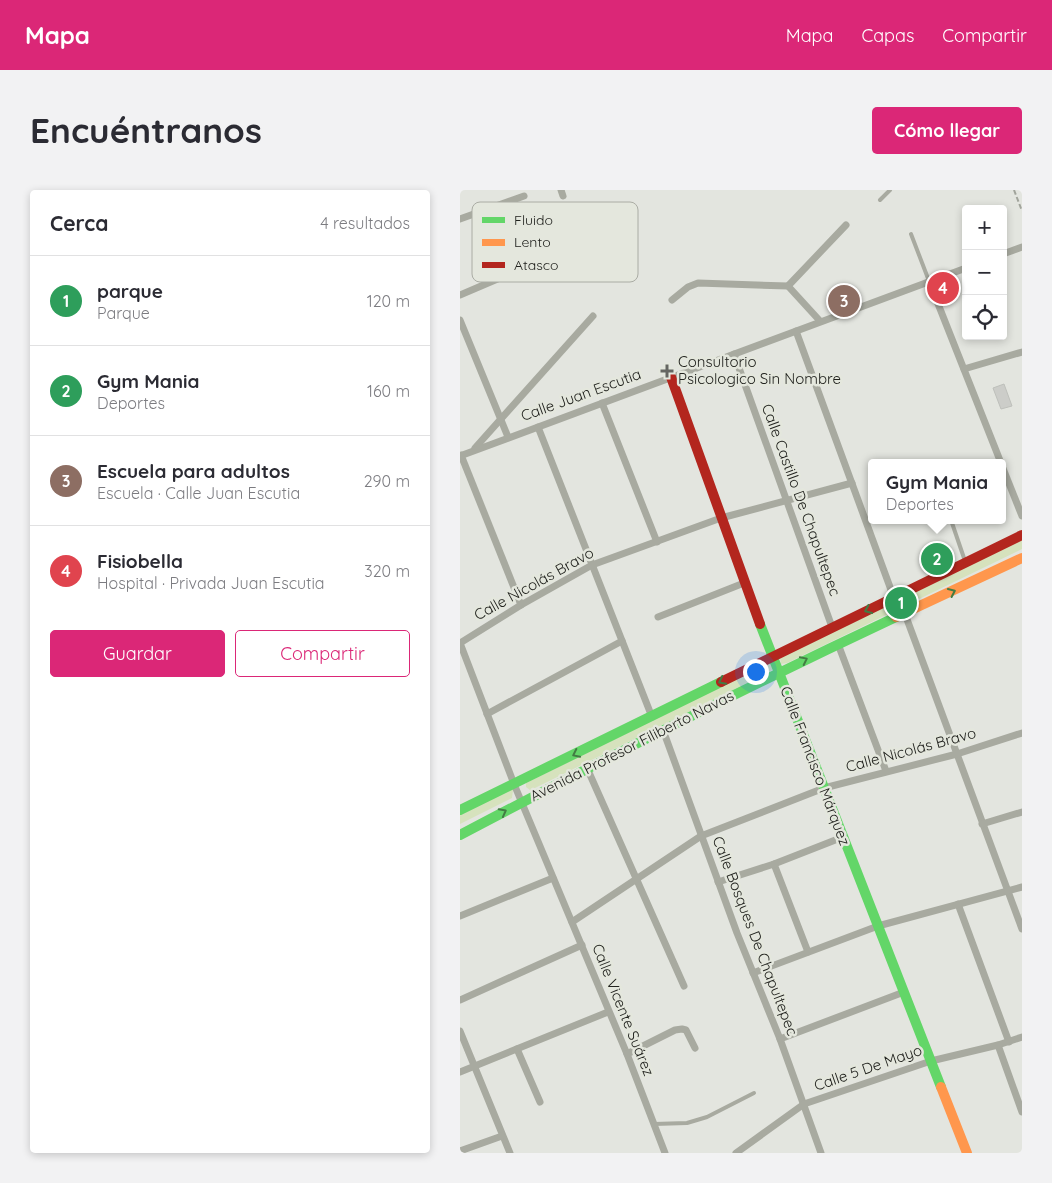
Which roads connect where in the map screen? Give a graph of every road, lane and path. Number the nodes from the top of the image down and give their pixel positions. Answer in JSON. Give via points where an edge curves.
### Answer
{"nodes":[{"id":1,"x":890,"y":190,"type":"edge"},
{"id":2,"x":1014,"y":190,"type":"edge"},
{"id":3,"x":1022,"y":193,"type":"edge"},
{"id":4,"x":1016,"y":195,"type":"junction"},
{"id":5,"x":524,"y":196,"type":"dead end"},
{"id":6,"x":880,"y":200,"type":"dead end"},
{"id":7,"x":507,"y":202,"type":"edge"},
{"id":8,"x":1022,"y":211,"type":"edge"},
{"id":9,"x":472,"y":215,"type":"edge"},
{"id":10,"x":460,"y":219,"type":"edge"},
{"id":11,"x":846,"y":225,"type":"dead end"},
{"id":12,"x":911,"y":234,"type":"dead end"},
{"id":13,"x":1022,"y":247,"type":"edge"},
{"id":14,"x":1007,"y":253,"type":"edge"},
{"id":15,"x":962,"y":269,"type":"edge"},
{"id":16,"x":929,"y":281,"type":"junction"},
{"id":17,"x":490,"y":282,"type":"edge"},
{"id":18,"x":788,"y":286,"type":"junction"},
{"id":19,"x":460,"y":295,"type":"edge"},
{"id":20,"x":672,"y":300,"type":"dead end"},
{"id":21,"x":593,"y":316,"type":"dead end"},
{"id":22,"x":460,"y":320,"type":"edge"},
{"id":23,"x":820,"y":321,"type":"junction"},
{"id":24,"x":796,"y":331,"type":"junction"},
{"id":25,"x":1022,"y":352,"type":"edge"},
{"id":26,"x":734,"y":354,"type":"junction"},
{"id":27,"x":964,"y":369,"type":"junction"},
{"id":28,"x":671,"y":377,"type":"junction"},
{"id":29,"x":602,"y":403,"type":"junction"},
{"id":30,"x":500,"y":418,"type":"junction"},
{"id":31,"x":538,"y":427,"type":"junction"},
{"id":32,"x":508,"y":437,"type":"junction"},
{"id":33,"x":473,"y":450,"type":"junction"},
{"id":34,"x":461,"y":455,"type":"edge"},
{"id":35,"x":999,"y":459,"type":"edge"},
{"id":36,"x":1006,"y":476,"type":"edge"},
{"id":37,"x":852,"y":482,"type":"junction"},
{"id":38,"x":786,"y":500,"type":"junction"},
{"id":39,"x":1022,"y":516,"type":"edge"},
{"id":40,"x":721,"y":518,"type":"junction"},
{"id":41,"x":952,"y":524,"type":"edge"},
{"id":42,"x":1022,"y":535,"type":"edge"},
{"id":43,"x":657,"y":542,"type":"junction"},
{"id":44,"x":1022,"y":558,"type":"edge"},
{"id":45,"x":965,"y":563,"type":"junction"},
{"id":46,"x":592,"y":564,"type":"junction"},
{"id":47,"x":744,"y":583,"type":"junction"},
{"id":48,"x":894,"y":598,"type":"junction"},
{"id":49,"x":521,"y":605,"type":"junction"},
{"id":50,"x":905,"y":614,"type":"junction"},
{"id":51,"x":658,"y":617,"type":"dead end"},
{"id":52,"x":832,"y":627,"type":"junction"},
{"id":53,"x":622,"y":641,"type":"junction"},
{"id":54,"x":460,"y":643,"type":"edge"},
{"id":55,"x":838,"y":644,"type":"junction"},
{"id":56,"x":773,"y":657,"type":"junction"},
{"id":57,"x":779,"y":672,"type":"junction"},
{"id":58,"x":488,"y":714,"type":"junction"},
{"id":59,"x":652,"y":717,"type":"junction"},
{"id":60,"x":663,"y":730,"type":"junction"},
{"id":61,"x":1022,"y":733,"type":"edge"},
{"id":62,"x":957,"y":754,"type":"junction"},
{"id":63,"x":587,"y":768,"type":"junction"},
{"id":64,"x":886,"y":771,"type":"junction"},
{"id":65,"x":514,"y":784,"type":"junction"},
{"id":66,"x":824,"y":788,"type":"junction"},
{"id":67,"x":522,"y":802,"type":"junction"},
{"id":68,"x":460,"y":810,"type":"edge"},
{"id":69,"x":1022,"y":812,"type":"edge"},
{"id":70,"x":982,"y":824,"type":"junction"},
{"id":71,"x":460,"y":834,"type":"edge"},
{"id":72,"x":701,"y":836,"type":"junction"},
{"id":73,"x":843,"y":837,"type":"junction"},
{"id":74,"x":774,"y":864,"type":"junction"},
{"id":75,"x":553,"y":878,"type":"junction"},
{"id":76,"x":635,"y":879,"type":"junction"},
{"id":77,"x":718,"y":882,"type":"junction"},
{"id":78,"x":1022,"y":887,"type":"edge"},
{"id":79,"x":1007,"y":890,"type":"junction"},
{"id":80,"x":958,"y":904,"type":"junction"},
{"id":81,"x":460,"y":916,"type":"edge"},
{"id":82,"x":572,"y":922,"type":"junction"},
{"id":83,"x":878,"y":926,"type":"junction"},
{"id":84,"x":1022,"y":929,"type":"edge"},
{"id":85,"x":582,"y":945,"type":"junction"},
{"id":86,"x":808,"y":952,"type":"junction"},
{"id":87,"x":753,"y":973,"type":"junction"},
{"id":88,"x":684,"y":986,"type":"dead end"},
{"id":89,"x":904,"y":992,"type":"junction"},
{"id":90,"x":460,"y":1000,"type":"edge"},
{"id":91,"x":608,"y":1012,"type":"junction"},
{"id":92,"x":460,"y":1032,"type":"edge"},
{"id":93,"x":1022,"y":1037,"type":"edge"},
{"id":94,"x":780,"y":1038,"type":"junction"},
{"id":95,"x":1009,"y":1042,"type":"junction"},
{"id":96,"x":998,"y":1045,"type":"junction"},
{"id":97,"x":695,"y":1048,"type":"dead end"},
{"id":98,"x":517,"y":1049,"type":"junction"},
{"id":99,"x":627,"y":1054,"type":"junction"},
{"id":100,"x":931,"y":1062,"type":"junction"},
{"id":101,"x":474,"y":1067,"type":"junction"},
{"id":102,"x":460,"y":1072,"type":"edge"},
{"id":103,"x":754,"y":1093,"type":"dead end"},
{"id":104,"x":540,"y":1102,"type":"dead end"},
{"id":105,"x":804,"y":1104,"type":"junction"},
{"id":106,"x":1022,"y":1112,"type":"edge"},
{"id":107,"x":654,"y":1124,"type":"junction"},
{"id":108,"x":502,"y":1136,"type":"junction"},
{"id":109,"x":460,"y":1151,"type":"edge"},
{"id":110,"x":741,"y":1151,"type":"edge"},
{"id":111,"x":510,"y":1153,"type":"edge"},
{"id":112,"x":664,"y":1153,"type":"edge"},
{"id":113,"x":821,"y":1153,"type":"edge"},
{"id":114,"x":967,"y":1153,"type":"edge"}],
"edges":[{"from":1,"to":6,"type":"lane"},
{"from":2,"to":4,"type":"path"},
{"from":3,"to":4,"type":"path"},
{"from":4,"to":8,"type":"path"},
{"from":5,"to":7,"type":"street"},
{"from":9,"to":10,"type":"street"},
{"from":11,"to":18,"type":"street"},
{"from":12,"to":16,"type":"lane"},
{"from":13,"to":14,"type":"street"},
{"from":15,"to":16,"type":"street","name":"Calle Juan Escutia"},
{"from":16,"to":23,"type":"street","name":"Calle Juan Escutia"},
{"from":16,"to":27,"type":"street"},
{"from":17,"to":19,"type":"street"},
{"from":18,"to":20,"type":"street","via":[[698,284],[688,287]]},
{"from":18,"to":23,"type":"street"},
{"from":21,"to":30,"type":"street"},
{"from":22,"to":30,"type":"street"},
{"from":23,"to":24,"type":"street","name":"Calle Juan Escutia"},
{"from":24,"to":26,"type":"street","name":"Calle Juan Escutia"},
{"from":24,"to":37,"type":"street"},
{"from":25,"to":27,"type":"street"},
{"from":26,"to":28,"type":"street","name":"Calle Juan Escutia"},
{"from":26,"to":38,"type":"street","name":"Calle Castillo De Chapultepec"},
{"from":27,"to":35,"type":"street"},
{"from":28,"to":29,"type":"street","name":"Calle Juan Escutia"},
{"from":28,"to":40,"type":"main road","name":"Calle Francisco Márquez"},
{"from":29,"to":31,"type":"street","name":"Calle Juan Escutia"},
{"from":29,"to":43,"type":"street"},
{"from":30,"to":32,"type":"street"},
{"from":30,"to":33,"type":"street"},
{"from":31,"to":32,"type":"street","name":"Calle Juan Escutia"},
{"from":31,"to":46,"type":"street"},
{"from":32,"to":33,"type":"street","name":"Calle Juan Escutia"},
{"from":33,"to":34,"type":"street","name":"Calle Juan Escutia"},
{"from":34,"to":49,"type":"street"},
{"from":36,"to":39,"type":"street"},
{"from":37,"to":38,"type":"street","name":"Calle Nicolás Bravo"},
{"from":37,"to":48,"type":"street"},
{"from":38,"to":40,"type":"street","name":"Calle Nicolás Bravo"},
{"from":38,"to":52,"type":"street","name":"Calle Castillo De Chapultepec"},
{"from":40,"to":43,"type":"street","name":"Calle Nicolás Bravo"},
{"from":40,"to":47,"type":"main road","name":"Calle Francisco Márquez"},
{"from":41,"to":45,"type":"lane"},
{"from":42,"to":45,"type":"main road","name":"Avenida Profesor Filiberto Navas"},
{"from":43,"to":46,"type":"street","name":"Calle Nicolás Bravo"},
{"from":50,"to":44,"type":"main road","name":"Avenida Profesor Filiberto Navas","one_way":true},
{"from":45,"to":48,"type":"main road","name":"Avenida Profesor Filiberto Navas"},
{"from":46,"to":49,"type":"street","name":"Calle Nicolás Bravo"},
{"from":46,"to":53,"type":"street"},
{"from":47,"to":51,"type":"street"},
{"from":47,"to":56,"type":"main road","name":"Calle Francisco Márquez"},
{"from":48,"to":52,"type":"main road","name":"Avenida Profesor Filiberto Navas","one_way":true},
{"from":49,"to":54,"type":"street","name":"Calle Nicolás Bravo"},
{"from":50,"to":55,"type":"main road","name":"Avenida Profesor Filiberto Navas"},
{"from":50,"to":62,"type":"street"},
{"from":52,"to":56,"type":"main road","name":"Avenida Profesor Filiberto Navas"},
{"from":53,"to":58,"type":"street"},
{"from":53,"to":59,"type":"street"},
{"from":54,"to":58,"type":"street","name":"Calle Vicente Suárez"},
{"from":57,"to":55,"type":"main road","name":"Avenida Profesor Filiberto Navas","one_way":true},
{"from":55,"to":64,"type":"street"},
{"from":56,"to":57,"type":"main road","name":"Calle Francisco Márquez"},
{"from":56,"to":59,"type":"main road","name":"Avenida Profesor Filiberto Navas","one_way":true},
{"from":57,"to":60,"type":"main road","name":"Avenida Profesor Filiberto Navas"},
{"from":57,"to":66,"type":"main road","name":"Calle Francisco Márquez"},
{"from":58,"to":65,"type":"street","name":"Calle Vicente Suárez"},
{"from":59,"to":65,"type":"main road","name":"Avenida Profesor Filiberto Navas","one_way":true},
{"from":60,"to":63,"type":"main road","name":"Avenida Profesor Filiberto Navas"},
{"from":60,"to":72,"type":"street","name":"Calle Bosques De Chapultepec"},
{"from":61,"to":62,"type":"street","name":"Calle Nicolás Bravo"},
{"from":62,"to":64,"type":"street","name":"Calle Nicolás Bravo"},
{"from":62,"to":70,"type":"street"},
{"from":63,"to":67,"type":"main road","name":"Avenida Profesor Filiberto Navas"},
{"from":63,"to":76,"type":"street"},
{"from":64,"to":66,"type":"street","name":"Calle Nicolás Bravo"},
{"from":65,"to":67,"type":"street","name":"Calle Vicente Suárez"},
{"from":65,"to":68,"type":"main road","name":"Avenida Profesor Filiberto Navas"},
{"from":66,"to":72,"type":"street","name":"Calle Nicolás Bravo"},
{"from":66,"to":73,"type":"main road","name":"Calle Francisco Márquez"},
{"from":71,"to":67,"type":"main road","name":"Avenida Profesor Filiberto Navas","one_way":true},
{"from":67,"to":75,"type":"street","name":"Calle Vicente Suárez"},
{"from":69,"to":70,"type":"street"},
{"from":70,"to":79,"type":"street"},
{"from":72,"to":76,"type":"street","name":"Calle Nicolás Bravo"},
{"from":72,"to":77,"type":"street","name":"Calle Bosques De Chapultepec"},
{"from":73,"to":74,"type":"street"},
{"from":73,"to":83,"type":"main road","name":"Calle Francisco Márquez"},
{"from":74,"to":77,"type":"street"},
{"from":74,"to":86,"type":"street"},
{"from":75,"to":81,"type":"street"},
{"from":75,"to":82,"type":"street","name":"Calle Vicente Suárez"},
{"from":76,"to":82,"type":"street","name":"Calle Nicolás Bravo"},
{"from":76,"to":88,"type":"street"},
{"from":77,"to":87,"type":"street","name":"Calle Bosques De Chapultepec"},
{"from":78,"to":79,"type":"street"},
{"from":79,"to":80,"type":"street"},
{"from":79,"to":84,"type":"street"},
{"from":80,"to":83,"type":"street"},
{"from":80,"to":95,"type":"street"},
{"from":82,"to":85,"type":"street","name":"Calle Vicente Suárez"},
{"from":83,"to":86,"type":"street"},
{"from":83,"to":89,"type":"main road","name":"Calle Francisco Márquez"},
{"from":85,"to":90,"type":"street"},
{"from":85,"to":91,"type":"street","name":"Calle Vicente Suárez"},
{"from":86,"to":87,"type":"street"},
{"from":87,"to":94,"type":"street","name":"Calle Bosques De Chapultepec"},
{"from":89,"to":94,"type":"street"},
{"from":89,"to":100,"type":"main road","name":"Calle Francisco Márquez"},
{"from":91,"to":98,"type":"street"},
{"from":91,"to":99,"type":"street","name":"Calle Vicente Suárez"},
{"from":92,"to":101,"type":"street"},
{"from":93,"to":95,"type":"street","name":"Calle 5 De Mayo"},
{"from":94,"to":105,"type":"street","name":"Calle Bosques De Chapultepec"},
{"from":95,"to":96,"type":"street","name":"Calle 5 De Mayo"},
{"from":96,"to":100,"type":"street","name":"Calle 5 De Mayo"},
{"from":96,"to":106,"type":"street"},
{"from":97,"to":99,"type":"street","via":[[686,1030],[682,1029]]},
{"from":98,"to":101,"type":"street"},
{"from":98,"to":104,"type":"street"},
{"from":99,"to":107,"type":"street","name":"Calle Vicente Suárez"},
{"from":100,"to":105,"type":"street","name":"Calle 5 De Mayo"},
{"from":100,"to":114,"type":"main road","name":"Calle Francisco Márquez"},
{"from":101,"to":102,"type":"street"},
{"from":101,"to":108,"type":"street"},
{"from":103,"to":107,"type":"lane","via":[[707,1117],[687,1123]]},
{"from":105,"to":110,"type":"street","name":"Calle 5 De Mayo"},
{"from":105,"to":113,"type":"street","name":"Calle Bosques De Chapultepec"},
{"from":107,"to":112,"type":"street","name":"Calle Vicente Suárez"},
{"from":108,"to":109,"type":"street"},
{"from":108,"to":111,"type":"street"}]}
